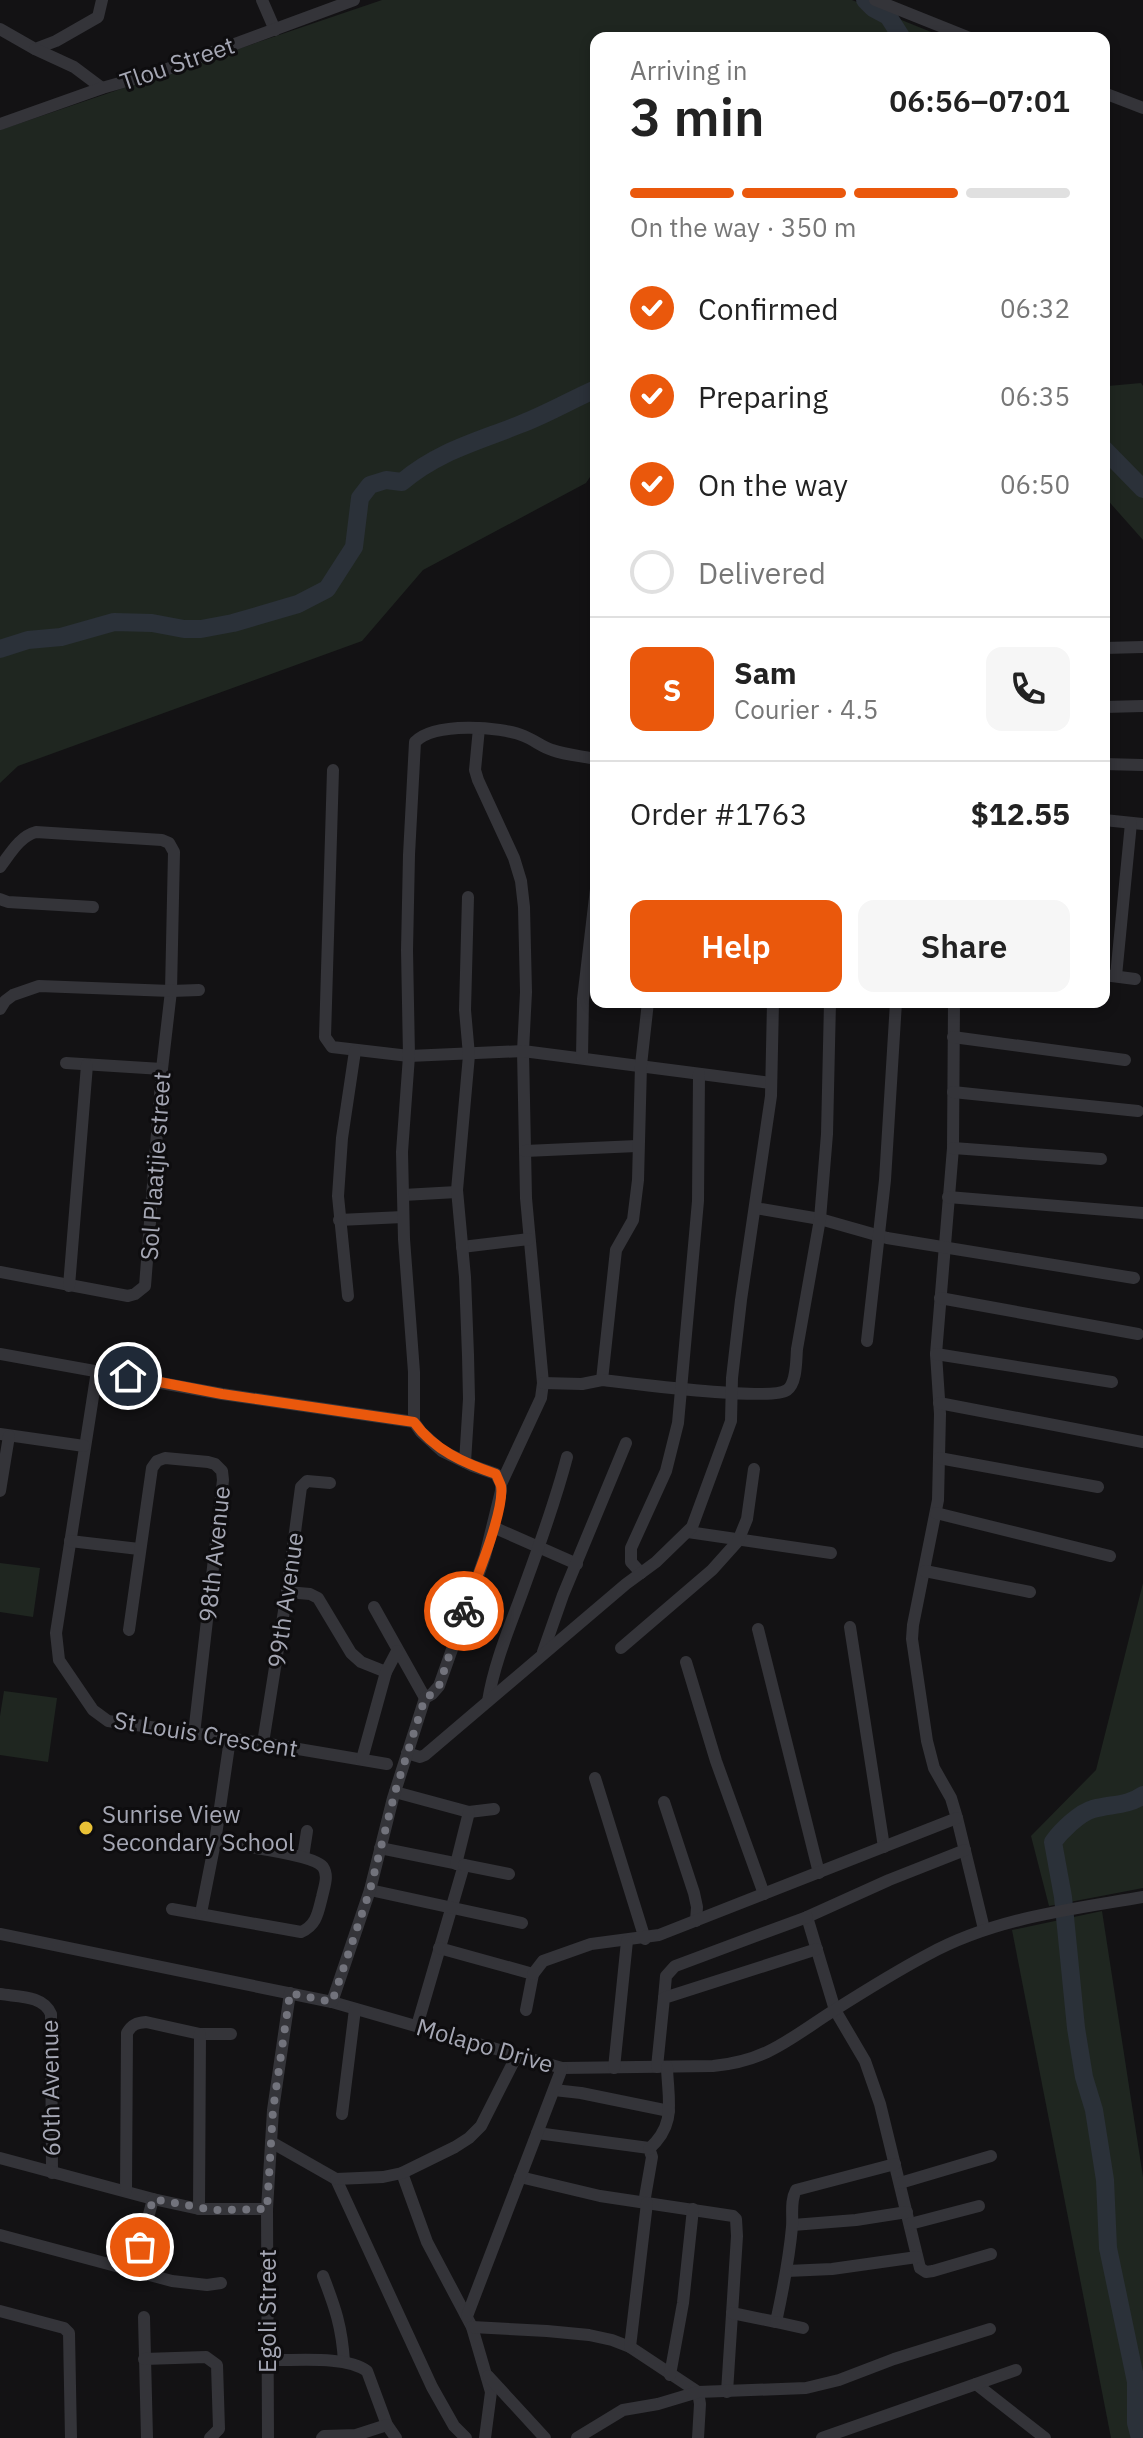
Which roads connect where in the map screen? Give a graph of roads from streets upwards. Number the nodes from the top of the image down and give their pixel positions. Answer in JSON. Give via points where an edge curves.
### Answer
{"nodes":[{"id":1,"x":102,"y":0,"type":"edge"},
{"id":2,"x":262,"y":0,"type":"edge"},
{"id":3,"x":354,"y":0,"type":"edge"},
{"id":4,"x":875,"y":0,"type":"edge"},
{"id":5,"x":0,"y":29,"type":"edge"},
{"id":6,"x":275,"y":30,"type":"junction"},
{"id":7,"x":955,"y":32,"type":"edge"},
{"id":8,"x":35,"y":49,"type":"junction"},
{"id":9,"x":102,"y":88,"type":"junction"},
{"id":10,"x":1110,"y":95,"type":"edge"},
{"id":11,"x":1143,"y":108,"type":"edge"},
{"id":12,"x":0,"y":124,"type":"edge"},
{"id":13,"x":1143,"y":647,"type":"edge"},
{"id":14,"x":1110,"y":648,"type":"edge"},
{"id":15,"x":1143,"y":706,"type":"edge"},
{"id":16,"x":1110,"y":707,"type":"edge"},
{"id":17,"x":479,"y":728,"type":"junction"},
{"id":18,"x":590,"y":758,"type":"edge"},
{"id":19,"x":1110,"y":764,"type":"edge"},
{"id":20,"x":1142,"y":765,"type":"edge"},
{"id":21,"x":333,"y":770,"type":"dead end"},
{"id":22,"x":1110,"y":821,"type":"edge"},
{"id":23,"x":1137,"y":823,"type":"edge"},
{"id":24,"x":0,"y":867,"type":"edge"},
{"id":25,"x":468,"y":897,"type":"dead end"},
{"id":26,"x":0,"y":899,"type":"edge"},
{"id":27,"x":93,"y":907,"type":"dead end"},
{"id":28,"x":590,"y":940,"type":"edge"},
{"id":29,"x":1110,"y":975,"type":"edge"},
{"id":30,"x":1135,"y":979,"type":"dead end"},
{"id":31,"x":199,"y":990,"type":"dead end"},
{"id":32,"x":171,"y":991,"type":"junction"},
{"id":33,"x":2,"y":1002,"type":"edge"},
{"id":34,"x":647,"y":1008,"type":"edge"},
{"id":35,"x":773,"y":1008,"type":"edge"},
{"id":36,"x":830,"y":1008,"type":"edge"},
{"id":37,"x":896,"y":1008,"type":"edge"},
{"id":38,"x":954,"y":1008,"type":"edge"},
{"id":39,"x":953,"y":1037,"type":"junction"},
{"id":40,"x":355,"y":1051,"type":"junction"},
{"id":41,"x":523,"y":1051,"type":"junction"},
{"id":42,"x":469,"y":1055,"type":"junction"},
{"id":43,"x":409,"y":1056,"type":"junction"},
{"id":44,"x":582,"y":1058,"type":"junction"},
{"id":45,"x":1125,"y":1060,"type":"dead end"},
{"id":46,"x":66,"y":1063,"type":"dead end"},
{"id":47,"x":87,"y":1065,"type":"junction"},
{"id":48,"x":641,"y":1065,"type":"junction"},
{"id":49,"x":162,"y":1069,"type":"junction"},
{"id":50,"x":699,"y":1074,"type":"junction"},
{"id":51,"x":771,"y":1083,"type":"junction"},
{"id":52,"x":953,"y":1092,"type":"junction"},
{"id":53,"x":1138,"y":1111,"type":"dead end"},
{"id":54,"x":637,"y":1146,"type":"junction"},
{"id":55,"x":953,"y":1148,"type":"junction"},
{"id":56,"x":525,"y":1151,"type":"junction"},
{"id":57,"x":1101,"y":1159,"type":"dead end"},
{"id":58,"x":457,"y":1192,"type":"junction"},
{"id":59,"x":403,"y":1195,"type":"junction"},
{"id":60,"x":948,"y":1197,"type":"junction"},
{"id":61,"x":755,"y":1208,"type":"junction"},
{"id":62,"x":1143,"y":1213,"type":"edge"},
{"id":63,"x":403,"y":1217,"type":"junction"},
{"id":64,"x":820,"y":1219,"type":"junction"},
{"id":65,"x":339,"y":1220,"type":"junction"},
{"id":66,"x":877,"y":1235,"type":"junction"},
{"id":67,"x":529,"y":1239,"type":"junction"},
{"id":68,"x":943,"y":1246,"type":"junction"},
{"id":69,"x":462,"y":1247,"type":"junction"},
{"id":70,"x":0,"y":1272,"type":"edge"},
{"id":71,"x":1134,"y":1278,"type":"dead end"},
{"id":72,"x":69,"y":1286,"type":"junction"},
{"id":73,"x":348,"y":1296,"type":"dead end"},
{"id":74,"x":940,"y":1298,"type":"junction"},
{"id":75,"x":1138,"y":1334,"type":"dead end"},
{"id":76,"x":867,"y":1341,"type":"dead end"},
{"id":77,"x":0,"y":1354,"type":"edge"},
{"id":78,"x":936,"y":1354,"type":"junction"},
{"id":79,"x":97,"y":1371,"type":"junction"},
{"id":80,"x":602,"y":1380,"type":"junction"},
{"id":81,"x":1112,"y":1382,"type":"dead end"},
{"id":82,"x":543,"y":1383,"type":"junction"},
{"id":83,"x":680,"y":1388,"type":"junction"},
{"id":84,"x":732,"y":1393,"type":"junction"},
{"id":85,"x":939,"y":1403,"type":"junction"},
{"id":86,"x":414,"y":1422,"type":"junction"},
{"id":87,"x":4,"y":1435,"type":"edge"},
{"id":88,"x":1143,"y":1442,"type":"edge"},
{"id":89,"x":626,"y":1443,"type":"dead end"},
{"id":90,"x":84,"y":1446,"type":"junction"},
{"id":91,"x":567,"y":1457,"type":"dead end"},
{"id":92,"x":939,"y":1458,"type":"junction"},
{"id":93,"x":465,"y":1462,"type":"junction"},
{"id":94,"x":754,"y":1469,"type":"dead end"},
{"id":95,"x":330,"y":1483,"type":"dead end"},
{"id":96,"x":501,"y":1484,"type":"junction"},
{"id":97,"x":1098,"y":1487,"type":"dead end"},
{"id":98,"x":0,"y":1491,"type":"edge"},
{"id":99,"x":936,"y":1513,"type":"junction"},
{"id":100,"x":493,"y":1527,"type":"junction"},
{"id":101,"x":688,"y":1532,"type":"junction"},
{"id":102,"x":70,"y":1541,"type":"junction"},
{"id":103,"x":738,"y":1541,"type":"junction"},
{"id":104,"x":538,"y":1548,"type":"junction"},
{"id":105,"x":139,"y":1549,"type":"junction"},
{"id":106,"x":831,"y":1553,"type":"dead end"},
{"id":107,"x":1110,"y":1556,"type":"dead end"},
{"id":108,"x":577,"y":1564,"type":"junction"},
{"id":109,"x":925,"y":1571,"type":"junction"},
{"id":110,"x":641,"y":1573,"type":"junction"},
{"id":111,"x":287,"y":1592,"type":"junction"},
{"id":112,"x":1030,"y":1592,"type":"dead end"},
{"id":113,"x":374,"y":1607,"type":"dead end"},
{"id":114,"x":850,"y":1627,"type":"dead end"},
{"id":115,"x":758,"y":1629,"type":"dead end"},
{"id":116,"x":129,"y":1630,"type":"dead end"},
{"id":117,"x":621,"y":1648,"type":"dead end"},
{"id":118,"x":397,"y":1651,"type":"junction"},
{"id":119,"x":543,"y":1653,"type":"junction"},
{"id":120,"x":686,"y":1662,"type":"dead end"},
{"id":121,"x":386,"y":1672,"type":"junction"},
{"id":122,"x":425,"y":1698,"type":"junction"},
{"id":123,"x":488,"y":1701,"type":"junction"},
{"id":124,"x":194,"y":1734,"type":"junction"},
{"id":125,"x":230,"y":1739,"type":"junction"},
{"id":126,"x":263,"y":1743,"type":"junction"},
{"id":127,"x":407,"y":1753,"type":"junction"},
{"id":128,"x":362,"y":1759,"type":"junction"},
{"id":129,"x":387,"y":1764,"type":"dead end"},
{"id":130,"x":595,"y":1778,"type":"dead end"},
{"id":131,"x":395,"y":1792,"type":"junction"},
{"id":132,"x":664,"y":1802,"type":"dead end"},
{"id":133,"x":494,"y":1809,"type":"dead end"},
{"id":134,"x":469,"y":1812,"type":"junction"},
{"id":135,"x":957,"y":1818,"type":"junction"},
{"id":136,"x":307,"y":1831,"type":"dead end"},
{"id":137,"x":215,"y":1842,"type":"junction"},
{"id":138,"x":884,"y":1847,"type":"junction"},
{"id":139,"x":380,"y":1848,"type":"junction"},
{"id":140,"x":965,"y":1850,"type":"junction"},
{"id":141,"x":303,"y":1857,"type":"junction"},
{"id":142,"x":460,"y":1864,"type":"junction"},
{"id":143,"x":819,"y":1873,"type":"junction"},
{"id":144,"x":509,"y":1874,"type":"dead end"},
{"id":145,"x":370,"y":1890,"type":"junction"},
{"id":146,"x":764,"y":1894,"type":"junction"},
{"id":147,"x":1143,"y":1897,"type":"edge"},
{"id":148,"x":450,"y":1908,"type":"junction"},
{"id":149,"x":172,"y":1909,"type":"dead end"},
{"id":150,"x":201,"y":1913,"type":"junction"},
{"id":151,"x":807,"y":1917,"type":"junction"},
{"id":152,"x":696,"y":1921,"type":"junction"},
{"id":153,"x":522,"y":1923,"type":"dead end"},
{"id":154,"x":984,"y":1929,"type":"junction"},
{"id":155,"x":0,"y":1934,"type":"edge"},
{"id":156,"x":645,"y":1939,"type":"junction"},
{"id":157,"x":627,"y":1941,"type":"junction"},
{"id":158,"x":439,"y":1948,"type":"junction"},
{"id":159,"x":817,"y":1949,"type":"junction"},
{"id":160,"x":533,"y":1974,"type":"junction"},
{"id":161,"x":290,"y":1993,"type":"junction"},
{"id":162,"x":0,"y":1994,"type":"edge"},
{"id":163,"x":664,"y":1998,"type":"junction"},
{"id":164,"x":332,"y":2002,"type":"junction"},
{"id":165,"x":355,"y":2009,"type":"junction"},
{"id":166,"x":526,"y":2010,"type":"dead end"},
{"id":167,"x":835,"y":2010,"type":"junction"},
{"id":168,"x":417,"y":2026,"type":"junction"},
{"id":169,"x":200,"y":2034,"type":"junction"},
{"id":170,"x":231,"y":2034,"type":"dead end"},
{"id":171,"x":517,"y":2055,"type":"junction"},
{"id":172,"x":662,"y":2067,"type":"junction"},
{"id":173,"x":562,"y":2068,"type":"junction"},
{"id":174,"x":614,"y":2068,"type":"junction"},
{"id":175,"x":554,"y":2090,"type":"junction"},
{"id":176,"x":669,"y":2111,"type":"junction"},
{"id":177,"x":342,"y":2114,"type":"dead end"},
{"id":178,"x":537,"y":2133,"type":"junction"},
{"id":179,"x":271,"y":2142,"type":"junction"},
{"id":180,"x":649,"y":2149,"type":"junction"},
{"id":181,"x":991,"y":2156,"type":"dead end"},
{"id":182,"x":0,"y":2158,"type":"edge"},
{"id":183,"x":895,"y":2164,"type":"junction"},
{"id":184,"x":52,"y":2173,"type":"junction"},
{"id":185,"x":402,"y":2173,"type":"junction"},
{"id":186,"x":520,"y":2177,"type":"junction"},
{"id":187,"x":336,"y":2179,"type":"junction"},
{"id":188,"x":900,"y":2183,"type":"junction"},
{"id":189,"x":126,"y":2191,"type":"junction"},
{"id":190,"x":153,"y":2199,"type":"junction"},
{"id":191,"x":646,"y":2203,"type":"junction"},
{"id":192,"x":979,"y":2206,"type":"dead end"},
{"id":193,"x":199,"y":2209,"type":"junction"},
{"id":194,"x":267,"y":2209,"type":"junction"},
{"id":195,"x":693,"y":2209,"type":"junction"},
{"id":196,"x":908,"y":2218,"type":"junction"},
{"id":197,"x":793,"y":2225,"type":"junction"},
{"id":198,"x":0,"y":2235,"type":"edge"},
{"id":199,"x":991,"y":2254,"type":"dead end"},
{"id":200,"x":917,"y":2257,"type":"junction"},
{"id":201,"x":134,"y":2271,"type":"junction"},
{"id":202,"x":787,"y":2271,"type":"junction"},
{"id":203,"x":323,"y":2276,"type":"dead end"},
{"id":204,"x":221,"y":2283,"type":"dead end"},
{"id":205,"x":0,"y":2311,"type":"edge"},
{"id":206,"x":732,"y":2313,"type":"junction"},
{"id":207,"x":144,"y":2317,"type":"dead end"},
{"id":208,"x":470,"y":2322,"type":"junction"},
{"id":209,"x":776,"y":2322,"type":"junction"},
{"id":210,"x":803,"y":2328,"type":"dead end"},
{"id":211,"x":990,"y":2329,"type":"dead end"},
{"id":212,"x":630,"y":2347,"type":"junction"},
{"id":213,"x":144,"y":2359,"type":"junction"},
{"id":214,"x":268,"y":2360,"type":"junction"},
{"id":215,"x":344,"y":2362,"type":"junction"},
{"id":216,"x":1016,"y":2370,"type":"dead end"},
{"id":217,"x":486,"y":2373,"type":"junction"},
{"id":218,"x":670,"y":2375,"type":"junction"},
{"id":219,"x":976,"y":2384,"type":"junction"},
{"id":220,"x":698,"y":2392,"type":"junction"},
{"id":221,"x":727,"y":2392,"type":"junction"},
{"id":222,"x":387,"y":2425,"type":"junction"},
{"id":223,"x":347,"y":2437,"type":"edge"},
{"id":224,"x":71,"y":2438,"type":"edge"},
{"id":225,"x":147,"y":2438,"type":"edge"},
{"id":226,"x":210,"y":2438,"type":"edge"},
{"id":227,"x":268,"y":2438,"type":"edge"},
{"id":228,"x":322,"y":2438,"type":"edge"},
{"id":229,"x":396,"y":2438,"type":"edge"},
{"id":230,"x":466,"y":2438,"type":"edge"},
{"id":231,"x":485,"y":2438,"type":"edge"},
{"id":232,"x":545,"y":2438,"type":"edge"},
{"id":233,"x":577,"y":2438,"type":"edge"},
{"id":234,"x":698,"y":2438,"type":"edge"},
{"id":235,"x":822,"y":2438,"type":"edge"},
{"id":236,"x":1045,"y":2438,"type":"edge"}],
"edges":[{"from":1,"to":8,"type":"street","via":[[98,17]]},
{"from":2,"to":6,"type":"street"},
{"from":3,"to":6,"type":"street","name":"Tlou Street"},
{"from":4,"to":7,"type":"street"},
{"from":5,"to":8,"type":"street"},
{"from":6,"to":9,"type":"street","name":"Tlou Street"},
{"from":8,"to":9,"type":"street","via":[[74,67]]},
{"from":9,"to":12,"type":"street","name":"Tlou Street"},
{"from":10,"to":11,"type":"street"},
{"from":13,"to":14,"type":"street"},
{"from":15,"to":16,"type":"street"},
{"from":17,"to":18,"type":"street","via":[[505,730],[555,752]]},
{"from":17,"to":41,"type":"street","via":[[475,770],[521,881]]},
{"from":17,"to":43,"type":"street","via":[[422,734],[415,742],[407,934]]},
{"from":19,"to":20,"type":"street"},
{"from":21,"to":40,"type":"street","via":[[325,1037],[332,1047]]},
{"from":22,"to":23,"type":"street"},
{"from":23,"to":29,"type":"street"},
{"from":24,"to":32,"type":"street","name":"Sol Plaatjie street","via":[[22,839],[36,832],[169,843],[174,858]]},
{"from":25,"to":42,"type":"street"},
{"from":26,"to":27,"type":"street"},
{"from":28,"to":44,"type":"street"},
{"from":29,"to":30,"type":"street"},
{"from":31,"to":32,"type":"street"},
{"from":32,"to":33,"type":"street","via":[[39,986]]},
{"from":32,"to":49,"type":"street","name":"Sol Plaatjie street"},
{"from":34,"to":48,"type":"street"},
{"from":35,"to":51,"type":"street"},
{"from":36,"to":64,"type":"street"},
{"from":37,"to":66,"type":"street"},
{"from":38,"to":39,"type":"street"},
{"from":39,"to":45,"type":"street"},
{"from":39,"to":52,"type":"street"},
{"from":40,"to":43,"type":"street"},
{"from":40,"to":65,"type":"street","via":[[342,1138]]},
{"from":41,"to":42,"type":"street"},
{"from":41,"to":44,"type":"street"},
{"from":41,"to":56,"type":"street"},
{"from":42,"to":43,"type":"street"},
{"from":42,"to":58,"type":"street"},
{"from":43,"to":59,"type":"street"},
{"from":44,"to":48,"type":"street"},
{"from":46,"to":47,"type":"street"},
{"from":47,"to":49,"type":"street"},
{"from":47,"to":72,"type":"street"},
{"from":48,"to":50,"type":"street"},
{"from":48,"to":54,"type":"street"},
{"from":49,"to":72,"type":"street","name":"Sol Plaatjie street","via":[[145,1286],[128,1296]]},
{"from":50,"to":51,"type":"street"},
{"from":50,"to":83,"type":"street","via":[[698,1201]]},
{"from":51,"to":61,"type":"street"},
{"from":52,"to":53,"type":"street"},
{"from":52,"to":55,"type":"street"},
{"from":54,"to":56,"type":"street"},
{"from":54,"to":80,"type":"street","via":[[633,1220],[616,1250]]},
{"from":55,"to":57,"type":"street"},
{"from":55,"to":60,"type":"street"},
{"from":56,"to":67,"type":"street"},
{"from":58,"to":59,"type":"street"},
{"from":58,"to":69,"type":"street"},
{"from":59,"to":63,"type":"street"},
{"from":60,"to":62,"type":"street"},
{"from":60,"to":68,"type":"street"},
{"from":61,"to":64,"type":"street"},
{"from":61,"to":84,"type":"street"},
{"from":63,"to":65,"type":"street"},
{"from":63,"to":86,"type":"street"},
{"from":64,"to":66,"type":"street"},
{"from":64,"to":84,"type":"street","via":[[788,1390]]},
{"from":65,"to":73,"type":"street"},
{"from":66,"to":68,"type":"street"},
{"from":66,"to":76,"type":"street"},
{"from":67,"to":69,"type":"street"},
{"from":67,"to":82,"type":"street"},
{"from":68,"to":71,"type":"street"},
{"from":68,"to":74,"type":"street"},
{"from":69,"to":93,"type":"street","via":[[469,1399]]},
{"from":70,"to":72,"type":"street","name":"Sol Plaatjie street"},
{"from":74,"to":75,"type":"street"},
{"from":74,"to":78,"type":"street"},
{"from":77,"to":79,"type":"street"},
{"from":78,"to":81,"type":"street"},
{"from":78,"to":85,"type":"street"},
{"from":79,"to":86,"type":"street"},
{"from":79,"to":90,"type":"street","name":"St Louis Crescent"},
{"from":80,"to":82,"type":"street"},
{"from":80,"to":83,"type":"street"},
{"from":82,"to":96,"type":"street"},
{"from":83,"to":84,"type":"street"},
{"from":83,"to":110,"type":"street","via":[[666,1471],[631,1548],[631,1562]]},
{"from":84,"to":101,"type":"street","via":[[731,1421]]},
{"from":85,"to":88,"type":"street"},
{"from":85,"to":92,"type":"street"},
{"from":86,"to":93,"type":"street","via":[[442,1451]]},
{"from":87,"to":90,"type":"street"},
{"from":87,"to":98,"type":"street"},
{"from":89,"to":108,"type":"street"},
{"from":90,"to":102,"type":"street","name":"St Louis Crescent"},
{"from":91,"to":104,"type":"street"},
{"from":92,"to":97,"type":"street"},
{"from":92,"to":99,"type":"street"},
{"from":93,"to":96,"type":"street","via":[[496,1474]]},
{"from":94,"to":103,"type":"street","via":[[747,1519]]},
{"from":95,"to":111,"type":"street","name":"99th Avenue","via":[[307,1481],[301,1487]]},
{"from":96,"to":100,"type":"street"},
{"from":99,"to":107,"type":"street"},
{"from":99,"to":109,"type":"street"},
{"from":100,"to":104,"type":"street"},
{"from":100,"to":122,"type":"street","via":[[439,1686]]},
{"from":101,"to":103,"type":"street"},
{"from":101,"to":110,"type":"street"},
{"from":102,"to":105,"type":"street"},
{"from":102,"to":124,"type":"street","name":"St Louis Crescent","via":[[56,1633],[59,1660],[93,1710],[108,1721]]},
{"from":103,"to":106,"type":"street"},
{"from":103,"to":117,"type":"street"},
{"from":104,"to":108,"type":"street"},
{"from":104,"to":123,"type":"street","via":[[494,1669]]},
{"from":105,"to":116,"type":"street","name":"98th Avenue"},
{"from":105,"to":124,"type":"street","name":"98th Avenue","via":[[150,1475],[157,1461],[215,1464],[223,1480]]},
{"from":108,"to":119,"type":"street"},
{"from":109,"to":112,"type":"street"},
{"from":109,"to":135,"type":"street","via":[[912,1639],[934,1768]]},
{"from":110,"to":119,"type":"street"},
{"from":111,"to":121,"type":"street","via":[[318,1598],[351,1653]]},
{"from":111,"to":126,"type":"street","name":"99th Avenue"},
{"from":113,"to":118,"type":"street"},
{"from":114,"to":138,"type":"street"},
{"from":115,"to":143,"type":"street"},
{"from":118,"to":121,"type":"street"},
{"from":118,"to":122,"type":"street"},
{"from":119,"to":123,"type":"street"},
{"from":120,"to":146,"type":"street"},
{"from":121,"to":128,"type":"street"},
{"from":122,"to":127,"type":"street"},
{"from":123,"to":127,"type":"street","via":[[425,1755]]},
{"from":124,"to":125,"type":"street","name":"St Louis Crescent"},
{"from":125,"to":126,"type":"street","name":"St Louis Crescent"},
{"from":125,"to":137,"type":"street"},
{"from":126,"to":128,"type":"street","name":"St Louis Crescent"},
{"from":127,"to":131,"type":"street"},
{"from":128,"to":129,"type":"street","name":"St Louis Crescent"},
{"from":130,"to":156,"type":"street"},
{"from":131,"to":134,"type":"street"},
{"from":131,"to":139,"type":"street"},
{"from":132,"to":152,"type":"street","via":[[694,1893]]},
{"from":133,"to":134,"type":"street"},
{"from":134,"to":142,"type":"street"},
{"from":135,"to":138,"type":"street"},
{"from":135,"to":140,"type":"street"},
{"from":136,"to":141,"type":"street"},
{"from":137,"to":141,"type":"street"},
{"from":137,"to":150,"type":"street"},
{"from":138,"to":143,"type":"street"},
{"from":139,"to":142,"type":"street"},
{"from":139,"to":145,"type":"street"},
{"from":140,"to":151,"type":"street"},
{"from":140,"to":154,"type":"street"},
{"from":141,"to":150,"type":"street","via":[[320,1864],[326,1879],[317,1918],[309,1929],[285,1931]]},
{"from":142,"to":144,"type":"street"},
{"from":142,"to":148,"type":"street"},
{"from":143,"to":146,"type":"street"},
{"from":145,"to":148,"type":"street"},
{"from":145,"to":164,"type":"street"},
{"from":146,"to":152,"type":"street"},
{"from":147,"to":154,"type":"street","name":"Molapo Drive"},
{"from":148,"to":153,"type":"street"},
{"from":148,"to":158,"type":"street"},
{"from":149,"to":150,"type":"street"},
{"from":151,"to":159,"type":"street"},
{"from":151,"to":163,"type":"street","via":[[675,1966],[666,1976]]},
{"from":152,"to":156,"type":"street"},
{"from":154,"to":167,"type":"street","name":"Molapo Drive","via":[[928,1954]]},
{"from":155,"to":161,"type":"street","name":"Molapo Drive"},
{"from":156,"to":157,"type":"street"},
{"from":157,"to":160,"type":"street","via":[[591,1944],[543,1961]]},
{"from":157,"to":174,"type":"street"},
{"from":158,"to":160,"type":"street"},
{"from":158,"to":168,"type":"street"},
{"from":159,"to":163,"type":"street"},
{"from":159,"to":167,"type":"street"},
{"from":160,"to":166,"type":"street"},
{"from":161,"to":164,"type":"street","name":"Molapo Drive"},
{"from":161,"to":179,"type":"street","name":"Egoli Street"},
{"from":162,"to":184,"type":"street","name":"60th Avenue","via":[[41,2001],[51,2014]]},
{"from":163,"to":172,"type":"street"},
{"from":164,"to":165,"type":"street","name":"Molapo Drive"},
{"from":165,"to":168,"type":"street","name":"Molapo Drive"},
{"from":165,"to":177,"type":"street"},
{"from":167,"to":172,"type":"street","name":"Molapo Drive","via":[[755,2059]]},
{"from":167,"to":183,"type":"street","via":[[865,2061]]},
{"from":168,"to":171,"type":"street","name":"Molapo Drive"},
{"from":169,"to":170,"type":"street"},
{"from":169,"to":189,"type":"street","via":[[146,2022],[127,2033]]},
{"from":169,"to":193,"type":"street"},
{"from":171,"to":173,"type":"street","name":"Molapo Drive"},
{"from":171,"to":185,"type":"street","via":[[481,2126],[455,2147]]},
{"from":172,"to":174,"type":"street","name":"Molapo Drive"},
{"from":172,"to":176,"type":"street"},
{"from":173,"to":174,"type":"street","name":"Molapo Drive"},
{"from":173,"to":175,"type":"street"},
{"from":175,"to":176,"type":"street"},
{"from":175,"to":178,"type":"street"},
{"from":176,"to":180,"type":"street","via":[[667,2127]]},
{"from":178,"to":180,"type":"street"},
{"from":178,"to":186,"type":"street"},
{"from":179,"to":187,"type":"street"},
{"from":179,"to":194,"type":"street","name":"Egoli Street"},
{"from":180,"to":191,"type":"street"},
{"from":181,"to":188,"type":"street"},
{"from":182,"to":184,"type":"street"},
{"from":183,"to":188,"type":"street"},
{"from":183,"to":197,"type":"street","via":[[796,2190]]},
{"from":184,"to":189,"type":"street"},
{"from":185,"to":187,"type":"street"},
{"from":185,"to":208,"type":"street","via":[[427,2242]]},
{"from":186,"to":191,"type":"street"},
{"from":186,"to":208,"type":"street"},
{"from":187,"to":230,"type":"street","via":[[432,2387]]},
{"from":188,"to":196,"type":"street"},
{"from":189,"to":190,"type":"street"},
{"from":190,"to":193,"type":"street"},
{"from":190,"to":201,"type":"street"},
{"from":191,"to":195,"type":"street"},
{"from":191,"to":212,"type":"street"},
{"from":192,"to":196,"type":"street"},
{"from":193,"to":194,"type":"street"},
{"from":194,"to":214,"type":"street","name":"Egoli Street"},
{"from":195,"to":206,"type":"street","via":[[736,2219]]},
{"from":195,"to":218,"type":"street"},
{"from":196,"to":197,"type":"street"},
{"from":196,"to":200,"type":"street"},
{"from":197,"to":202,"type":"street"},
{"from":198,"to":201,"type":"street"},
{"from":199,"to":200,"type":"street","via":[[926,2272]]},
{"from":200,"to":202,"type":"street"},
{"from":201,"to":204,"type":"street","via":[[172,2281]]},
{"from":202,"to":209,"type":"street"},
{"from":203,"to":215,"type":"street","via":[[343,2334]]},
{"from":205,"to":224,"type":"street","via":[[69,2333]]},
{"from":206,"to":209,"type":"street"},
{"from":206,"to":221,"type":"street"},
{"from":207,"to":213,"type":"street"},
{"from":208,"to":212,"type":"street","via":[[589,2335]]},
{"from":208,"to":217,"type":"street"},
{"from":209,"to":210,"type":"street"},
{"from":211,"to":221,"type":"street","via":[[806,2388]]},
{"from":212,"to":218,"type":"street"},
{"from":213,"to":225,"type":"street"},
{"from":213,"to":226,"type":"street","via":[[206,2357],[217,2365],[219,2429]]},
{"from":214,"to":215,"type":"street"},
{"from":214,"to":227,"type":"street","name":"Egoli Street"},
{"from":215,"to":222,"type":"street","via":[[367,2371]]},
{"from":216,"to":219,"type":"street"},
{"from":217,"to":231,"type":"street","via":[[491,2392]]},
{"from":217,"to":232,"type":"street"},
{"from":218,"to":220,"type":"street"},
{"from":219,"to":235,"type":"street"},
{"from":219,"to":236,"type":"street"},
{"from":220,"to":221,"type":"street"},
{"from":220,"to":233,"type":"street","via":[[623,2410]]},
{"from":220,"to":234,"type":"street"},
{"from":222,"to":223,"type":"street"},
{"from":222,"to":229,"type":"street"},
{"from":223,"to":228,"type":"street"}]}
